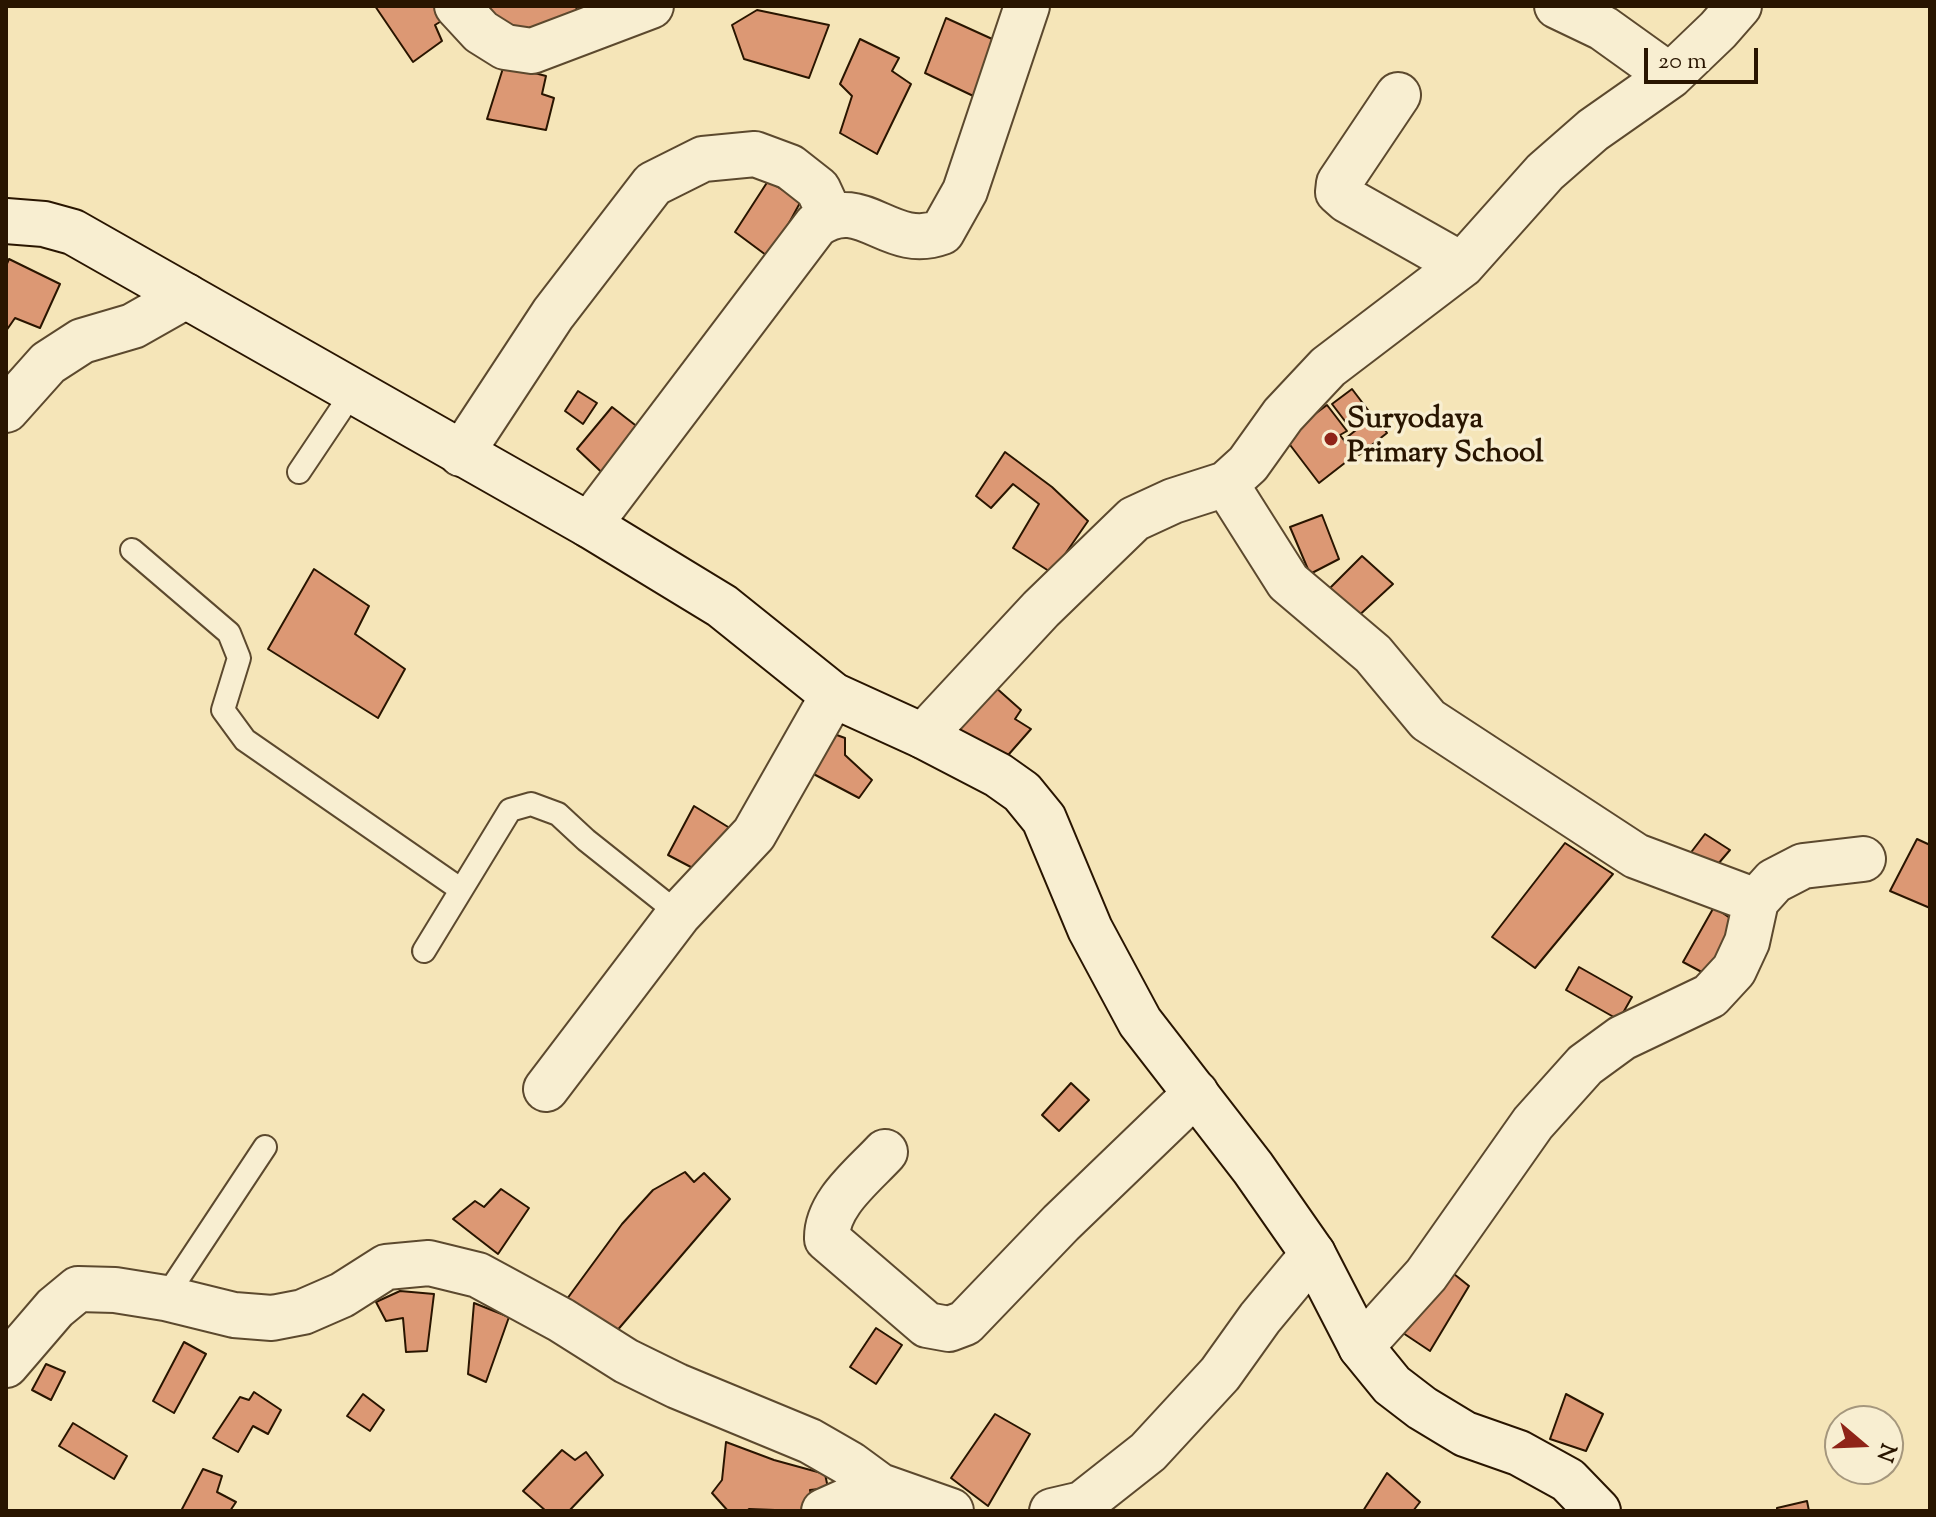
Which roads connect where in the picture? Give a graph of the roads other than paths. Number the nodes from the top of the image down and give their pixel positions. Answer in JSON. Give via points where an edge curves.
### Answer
{"nodes":[{"id":1,"x":457,"y":6,"type":"edge"},
{"id":2,"x":651,"y":6,"type":"edge"},
{"id":3,"x":1027,"y":6,"type":"edge"},
{"id":4,"x":1557,"y":6,"type":"edge"},
{"id":5,"x":1739,"y":6,"type":"edge"},
{"id":6,"x":596,"y":15,"type":"edge"},
{"id":7,"x":1670,"y":76,"type":"junction"},
{"id":8,"x":1398,"y":95,"type":"dead end"},
{"id":9,"x":830,"y":215,"type":"junction"},
{"id":10,"x":6,"y":221,"type":"edge"},
{"id":11,"x":1462,"y":265,"type":"junction"},
{"id":12,"x":186,"y":296,"type":"junction"},
{"id":13,"x":352,"y":393,"type":"junction"},
{"id":14,"x":6,"y":410,"type":"edge"},
{"id":15,"x":461,"y":454,"type":"junction"},
{"id":16,"x":299,"y":472,"type":"dead end"},
{"id":17,"x":1226,"y":484,"type":"junction"},
{"id":18,"x":589,"y":525,"type":"junction"},
{"id":19,"x":132,"y":550,"type":"dead end"},
{"id":20,"x":833,"y":695,"type":"junction"},
{"id":21,"x":923,"y":736,"type":"junction"},
{"id":22,"x":1863,"y":859,"type":"dead end"},
{"id":23,"x":460,"y":889,"type":"junction"},
{"id":24,"x":1756,"y":901,"type":"junction"},
{"id":25,"x":679,"y":914,"type":"junction"},
{"id":26,"x":424,"y":951,"type":"dead end"},
{"id":27,"x":546,"y":1089,"type":"dead end"},
{"id":28,"x":1196,"y":1093,"type":"junction"},
{"id":29,"x":265,"y":1147,"type":"dead end"},
{"id":30,"x":885,"y":1152,"type":"dead end"},
{"id":31,"x":1313,"y":1254,"type":"junction"},
{"id":32,"x":165,"y":1298,"type":"junction"},
{"id":33,"x":15,"y":1342,"type":"edge"},
{"id":34,"x":1361,"y":1347,"type":"junction"},
{"id":35,"x":880,"y":1486,"type":"junction"},
{"id":36,"x":1075,"y":1509,"type":"edge"},
{"id":37,"x":824,"y":1511,"type":"edge"},
{"id":38,"x":951,"y":1511,"type":"edge"},
{"id":39,"x":1598,"y":1511,"type":"edge"}],
"edges":[{"from":1,"to":6,"type":"street","via":[[481,32],[505,47],[532,51]]},
{"from":2,"to":6,"type":"street"},
{"from":3,"to":9,"type":"street","via":[[965,191],[942,232],[910,238],[848,213]]},
{"from":4,"to":7,"type":"street","via":[[1603,28]]},
{"from":5,"to":7,"type":"street"},
{"from":7,"to":11,"type":"street","via":[[1593,130],[1545,172]]},
{"from":8,"to":11,"type":"street","via":[[1338,192]]},
{"from":9,"to":15,"type":"street","via":[[818,189],[790,167],[755,154],[703,159],[653,184],[553,314]]},
{"from":9,"to":18,"type":"street","via":[[816,225]]},
{"from":10,"to":12,"type":"street","via":[[73,232]]},
{"from":11,"to":17,"type":"street","via":[[1328,367]]},
{"from":12,"to":13,"type":"street"},
{"from":12,"to":14,"type":"street","via":[[133,326],[82,341],[48,363]]},
{"from":13,"to":15,"type":"street"},
{"from":13,"to":16,"type":"lane"},
{"from":15,"to":18,"type":"street"},
{"from":17,"to":21,"type":"street","via":[[1134,519]]},
{"from":17,"to":24,"type":"street","via":[[1288,582],[1373,654],[1428,720],[1636,856]]},
{"from":18,"to":20,"type":"street","via":[[722,606]]},
{"from":19,"to":23,"type":"lane","via":[[229,633],[239,658],[223,710],[245,740]]},
{"from":20,"to":21,"type":"street"},
{"from":20,"to":25,"type":"street","via":[[754,834]]},
{"from":21,"to":28,"type":"street","via":[[998,775],[1022,792],[1044,819],[1090,929],[1140,1022]]},
{"from":22,"to":24,"type":"street","via":[[1803,866],[1774,881]]},
{"from":23,"to":25,"type":"lane","via":[[510,810],[531,804],[558,814]]},
{"from":23,"to":26,"type":"lane"},
{"from":24,"to":34,"type":"street","via":[[1734,970],[1710,996],[1622,1038],[1585,1065],[1533,1123],[1426,1275]]},
{"from":25,"to":27,"type":"street"},
{"from":28,"to":30,"type":"street","via":[[965,1323],[949,1329],[927,1325],[827,1239],[826,1226],[835,1207]]},
{"from":28,"to":31,"type":"street"},
{"from":29,"to":32,"type":"lane"},
{"from":31,"to":34,"type":"street"},
{"from":31,"to":36,"type":"street","via":[[1220,1374],[1148,1452]]},
{"from":32,"to":33,"type":"street","via":[[78,1289]]},
{"from":32,"to":35,"type":"street","via":[[234,1315],[272,1318],[342,1295],[386,1267],[429,1263],[478,1275],[626,1361],[810,1441]]},
{"from":34,"to":39,"type":"street","via":[[1392,1385],[1422,1408],[1465,1434],[1519,1453],[1568,1480]]},
{"from":35,"to":37,"type":"street"},
{"from":35,"to":38,"type":"street"}]}
